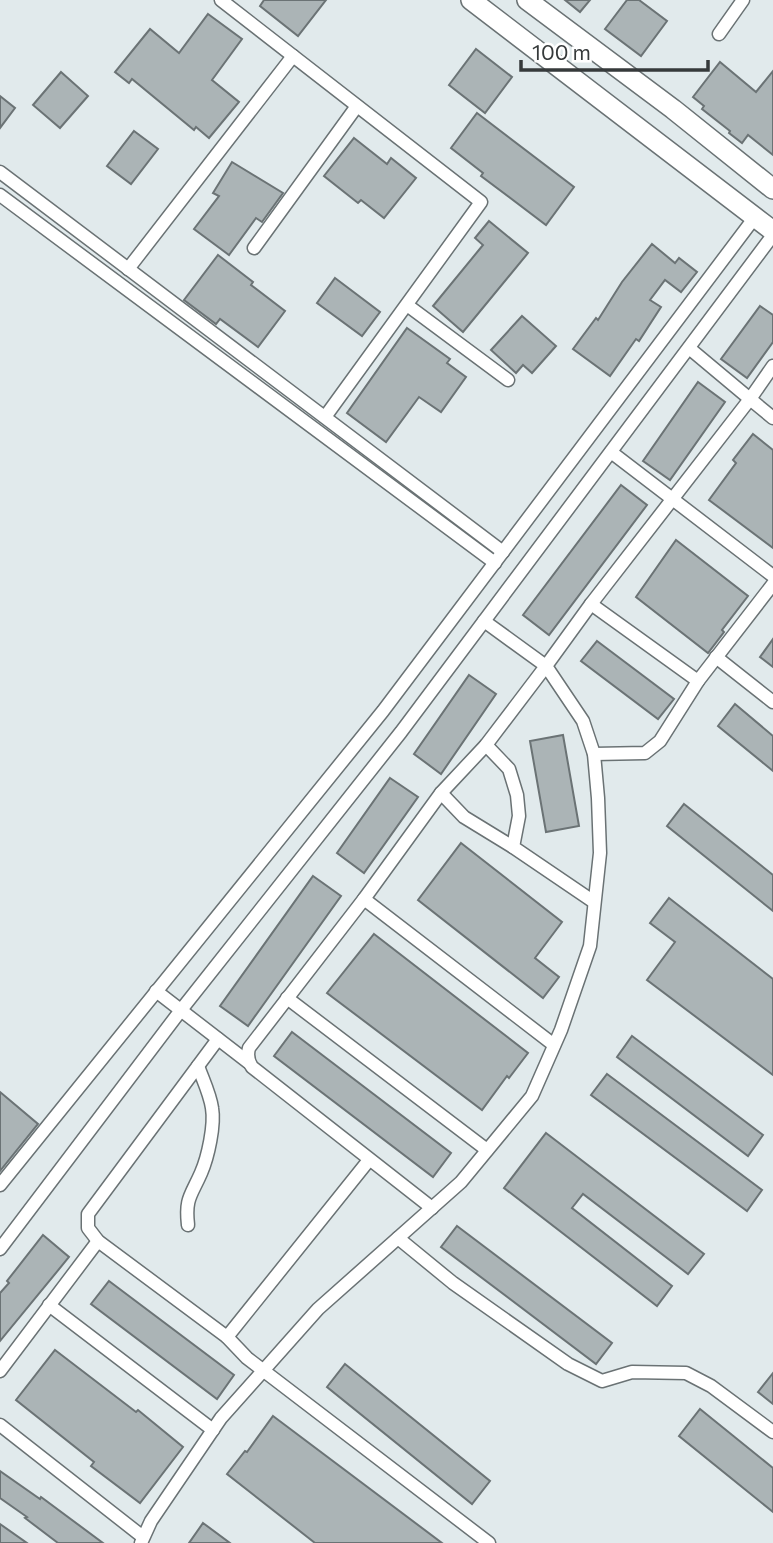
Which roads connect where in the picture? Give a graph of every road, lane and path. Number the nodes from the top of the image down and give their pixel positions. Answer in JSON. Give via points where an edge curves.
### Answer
{"nodes":[{"id":1,"x":221,"y":0,"type":"edge"},
{"id":2,"x":471,"y":0,"type":"edge"},
{"id":3,"x":527,"y":0,"type":"edge"},
{"id":4,"x":743,"y":0,"type":"edge"},
{"id":5,"x":719,"y":34,"type":"dead end"},
{"id":6,"x":293,"y":56,"type":"junction"},
{"id":7,"x":357,"y":106,"type":"junction"},
{"id":8,"x":0,"y":172,"type":"edge"},
{"id":9,"x":773,"y":189,"type":"edge"},
{"id":10,"x":0,"y":195,"type":"edge"},
{"id":11,"x":755,"y":217,"type":"junction"},
{"id":12,"x":773,"y":233,"type":"edge"},
{"id":13,"x":254,"y":247,"type":"dead end"},
{"id":14,"x":128,"y":269,"type":"junction"},
{"id":15,"x":407,"y":305,"type":"junction"},
{"id":16,"x":689,"y":348,"type":"junction"},
{"id":17,"x":773,"y":366,"type":"edge"},
{"id":18,"x":508,"y":380,"type":"dead end"},
{"id":19,"x":750,"y":398,"type":"junction"},
{"id":20,"x":325,"y":417,"type":"junction"},
{"id":21,"x":773,"y":418,"type":"edge"},
{"id":22,"x":611,"y":452,"type":"junction"},
{"id":23,"x":672,"y":499,"type":"junction"},
{"id":24,"x":503,"y":552,"type":"junction"},
{"id":25,"x":495,"y":563,"type":"junction"},
{"id":26,"x":773,"y":576,"type":"edge"},
{"id":27,"x":773,"y":584,"type":"edge"},
{"id":28,"x":591,"y":604,"type":"junction"},
{"id":29,"x":484,"y":621,"type":"junction"},
{"id":30,"x":716,"y":657,"type":"junction"},
{"id":31,"x":545,"y":666,"type":"junction"},
{"id":32,"x":698,"y":681,"type":"junction"},
{"id":33,"x":773,"y":702,"type":"edge"},
{"id":34,"x":485,"y":745,"type":"junction"},
{"id":35,"x":594,"y":754,"type":"junction"},
{"id":36,"x":441,"y":793,"type":"junction"},
{"id":37,"x":513,"y":847,"type":"junction"},
{"id":38,"x":364,"y":899,"type":"junction"},
{"id":39,"x":594,"y":902,"type":"junction"},
{"id":40,"x":156,"y":991,"type":"junction"},
{"id":41,"x":286,"y":998,"type":"junction"},
{"id":42,"x":181,"y":1010,"type":"junction"},
{"id":43,"x":218,"y":1039,"type":"junction"},
{"id":44,"x":554,"y":1045,"type":"junction"},
{"id":45,"x":248,"y":1062,"type":"junction"},
{"id":46,"x":198,"y":1066,"type":"junction"},
{"id":47,"x":488,"y":1150,"type":"junction"},
{"id":48,"x":369,"y":1160,"type":"junction"},
{"id":49,"x":0,"y":1185,"type":"edge"},
{"id":50,"x":432,"y":1208,"type":"junction"},
{"id":51,"x":188,"y":1225,"type":"dead end"},
{"id":52,"x":398,"y":1238,"type":"junction"},
{"id":53,"x":98,"y":1241,"type":"junction"},
{"id":54,"x":0,"y":1249,"type":"edge"},
{"id":55,"x":49,"y":1305,"type":"junction"},
{"id":56,"x":227,"y":1337,"type":"junction"},
{"id":57,"x":0,"y":1371,"type":"edge"},
{"id":58,"x":263,"y":1371,"type":"junction"},
{"id":59,"x":0,"y":1425,"type":"edge"},
{"id":60,"x":213,"y":1430,"type":"junction"},
{"id":61,"x":773,"y":1432,"type":"edge"},
{"id":62,"x":142,"y":1540,"type":"edge"},
{"id":63,"x":489,"y":1543,"type":"edge"}],
"edges":[{"from":1,"to":6,"type":"street"},
{"from":2,"to":11,"type":"street"},
{"from":3,"to":9,"type":"street"},
{"from":4,"to":5,"type":"street"},
{"from":6,"to":7,"type":"street"},
{"from":6,"to":14,"type":"street"},
{"from":7,"to":13,"type":"street"},
{"from":7,"to":15,"type":"street","via":[[481,202]]},
{"from":8,"to":14,"type":"street"},
{"from":10,"to":25,"type":"street"},
{"from":11,"to":12,"type":"street"},
{"from":11,"to":24,"type":"street"},
{"from":12,"to":16,"type":"street"},
{"from":14,"to":20,"type":"street"},
{"from":15,"to":18,"type":"street"},
{"from":15,"to":20,"type":"street"},
{"from":16,"to":19,"type":"street"},
{"from":16,"to":22,"type":"street"},
{"from":17,"to":19,"type":"street"},
{"from":19,"to":21,"type":"street"},
{"from":19,"to":23,"type":"street"},
{"from":20,"to":24,"type":"street"},
{"from":22,"to":23,"type":"street"},
{"from":22,"to":29,"type":"street"},
{"from":23,"to":26,"type":"street"},
{"from":23,"to":28,"type":"street"},
{"from":24,"to":25,"type":"street"},
{"from":25,"to":40,"type":"street","via":[[383,711]]},
{"from":27,"to":30,"type":"street"},
{"from":28,"to":31,"type":"street"},
{"from":28,"to":32,"type":"street"},
{"from":29,"to":31,"type":"street"},
{"from":29,"to":42,"type":"street"},
{"from":30,"to":32,"type":"street"},
{"from":30,"to":33,"type":"street"},
{"from":31,"to":34,"type":"street"},
{"from":31,"to":35,"type":"street","via":[[583,721]]},
{"from":32,"to":35,"type":"street","via":[[660,741],[645,753]]},
{"from":34,"to":36,"type":"street"},
{"from":34,"to":37,"type":"street","via":[[509,769],[517,795],[519,816]]},
{"from":35,"to":39,"type":"street","via":[[600,853]]},
{"from":36,"to":37,"type":"street","via":[[464,817]]},
{"from":36,"to":38,"type":"street"},
{"from":37,"to":39,"type":"street"},
{"from":38,"to":41,"type":"street"},
{"from":38,"to":44,"type":"street"},
{"from":39,"to":44,"type":"street","via":[[590,947]]},
{"from":40,"to":42,"type":"street"},
{"from":40,"to":49,"type":"street"},
{"from":41,"to":45,"type":"street","via":[[249,1048]]},
{"from":41,"to":47,"type":"street"},
{"from":42,"to":43,"type":"street"},
{"from":42,"to":54,"type":"street"},
{"from":43,"to":45,"type":"street"},
{"from":43,"to":46,"type":"street"},
{"from":44,"to":47,"type":"street","via":[[532,1096]]},
{"from":45,"to":48,"type":"street"},
{"from":46,"to":51,"type":"street","via":[[212,1109],[212,1126],[202,1172],[186,1208]]},
{"from":46,"to":53,"type":"street","via":[[88,1213],[88,1228]]},
{"from":47,"to":50,"type":"street"},
{"from":48,"to":50,"type":"street"},
{"from":48,"to":56,"type":"street"},
{"from":50,"to":52,"type":"street"},
{"from":52,"to":58,"type":"street","via":[[318,1309]]},
{"from":52,"to":61,"type":"street","via":[[568,1364],[602,1381],[632,1372],[686,1373]]},
{"from":53,"to":55,"type":"street"},
{"from":53,"to":56,"type":"street"},
{"from":55,"to":57,"type":"street"},
{"from":55,"to":60,"type":"street"},
{"from":56,"to":58,"type":"street"},
{"from":58,"to":60,"type":"street"},
{"from":58,"to":63,"type":"street"},
{"from":59,"to":62,"type":"street"},
{"from":60,"to":62,"type":"street"}]}
